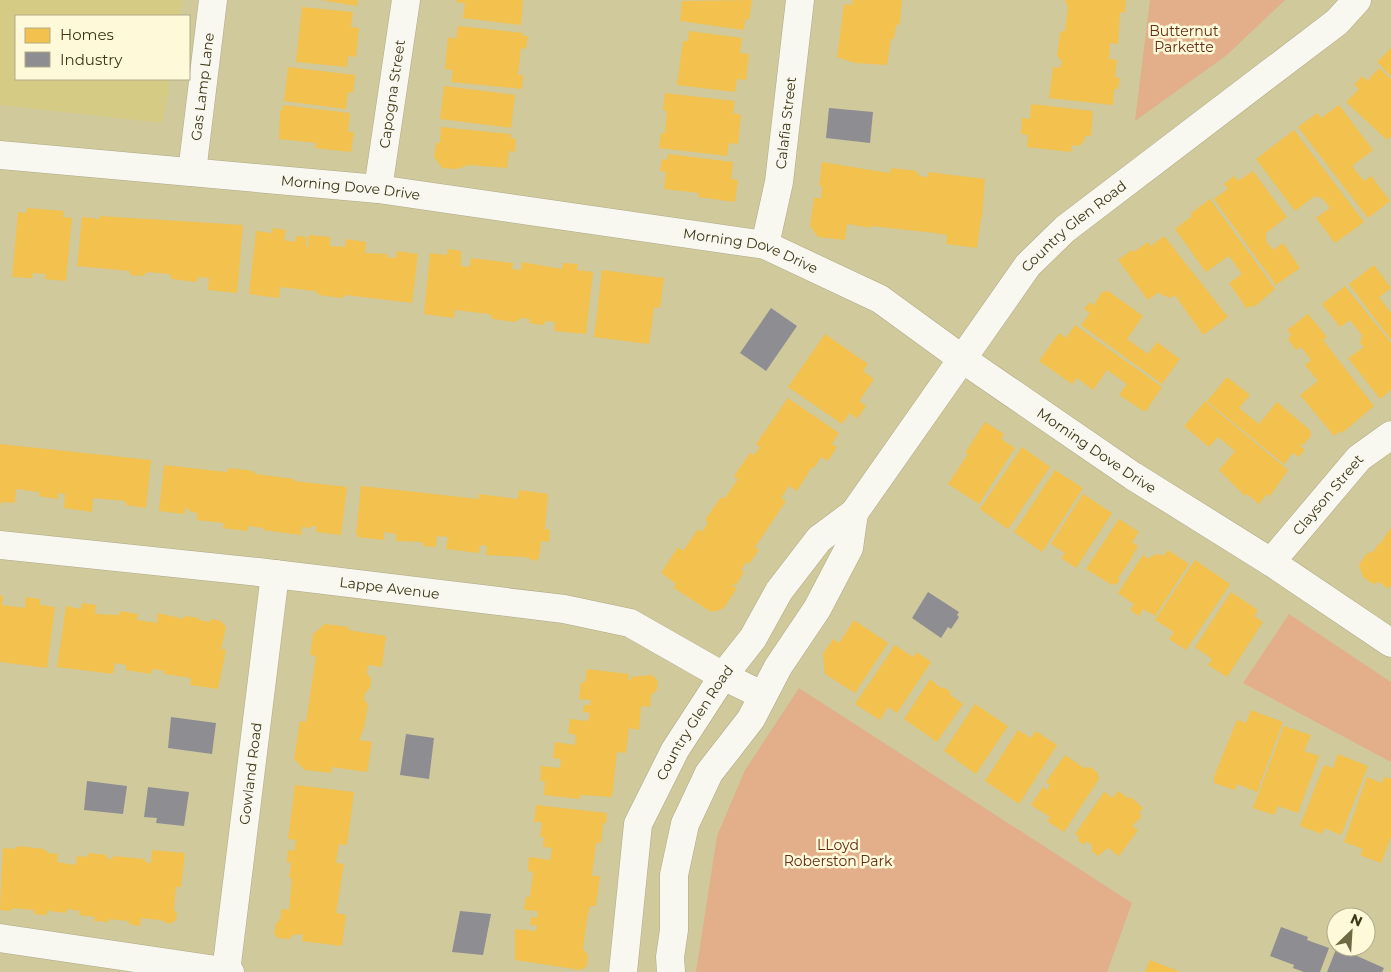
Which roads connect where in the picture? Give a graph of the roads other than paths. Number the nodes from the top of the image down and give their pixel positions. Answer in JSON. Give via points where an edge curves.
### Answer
{"nodes":[{"id":1,"x":213,"y":0,"type":"edge"},
{"id":2,"x":406,"y":0,"type":"edge"},
{"id":3,"x":800,"y":0,"type":"edge"},
{"id":4,"x":1357,"y":0,"type":"edge"},
{"id":5,"x":0,"y":155,"type":"edge"},
{"id":6,"x":192,"y":172,"type":"junction"},
{"id":7,"x":378,"y":189,"type":"junction"},
{"id":8,"x":765,"y":245,"type":"junction"},
{"id":9,"x":961,"y":358,"type":"junction"},
{"id":10,"x":1391,"y":436,"type":"edge"},
{"id":11,"x":854,"y":513,"type":"junction"},
{"id":12,"x":0,"y":545,"type":"edge"},
{"id":13,"x":1271,"y":562,"type":"junction"},
{"id":14,"x":275,"y":574,"type":"junction"},
{"id":15,"x":1391,"y":643,"type":"edge"},
{"id":16,"x":723,"y":676,"type":"junction"},
{"id":17,"x":762,"y":695,"type":"junction"},
{"id":18,"x":0,"y":938,"type":"edge"},
{"id":19,"x":226,"y":972,"type":"edge"},
{"id":20,"x":230,"y":972,"type":"edge"},
{"id":21,"x":623,"y":972,"type":"edge"},
{"id":22,"x":671,"y":972,"type":"edge"}],
"edges":[{"from":1,"to":6,"type":"street","name":"Gas Lamp Lane"},
{"from":2,"to":7,"type":"street","name":"Capogna Street"},
{"from":3,"to":8,"type":"street","name":"Calafia Street","via":[[779,182]]},
{"from":4,"to":9,"type":"street","name":"Country Glen Road","via":[[1336,22],[1065,229],[1028,266]]},
{"from":5,"to":6,"type":"street","name":"Morning Dove Drive"},
{"from":6,"to":7,"type":"street","name":"Morning Dove Drive"},
{"from":7,"to":8,"type":"street","name":"Morning Dove Drive"},
{"from":8,"to":9,"type":"street","name":"Morning Dove Drive","via":[[880,299]]},
{"from":9,"to":11,"type":"street","name":"Country Glen Road"},
{"from":9,"to":13,"type":"street","name":"Morning Dove Drive","via":[[1132,476]]},
{"from":10,"to":13,"type":"street","name":"Clayson Street","via":[[1359,458]]},
{"from":11,"to":16,"type":"street","name":"Country Glen Road","via":[[818,539],[779,591],[753,638]]},
{"from":11,"to":17,"type":"street","name":"Country Glen Road","via":[[849,548],[817,609]]},
{"from":12,"to":14,"type":"street","name":"Lappe Avenue"},
{"from":13,"to":15,"type":"street","name":"Morning Dove Drive"},
{"from":14,"to":16,"type":"street","name":"Lappe Avenue","via":[[555,608],[630,623]]},
{"from":14,"to":19,"type":"street","name":"Gowland Road"},
{"from":16,"to":17,"type":"street","name":"Lappe Avenue"},
{"from":16,"to":21,"type":"street","name":"Country Glen Road","via":[[675,750],[638,824]]},
{"from":17,"to":22,"type":"street","name":"Country Glen Road","via":[[751,719],[709,772],[685,824],[674,875]]},
{"from":18,"to":19,"type":"street"},
{"from":19,"to":20,"type":"street"}]}
